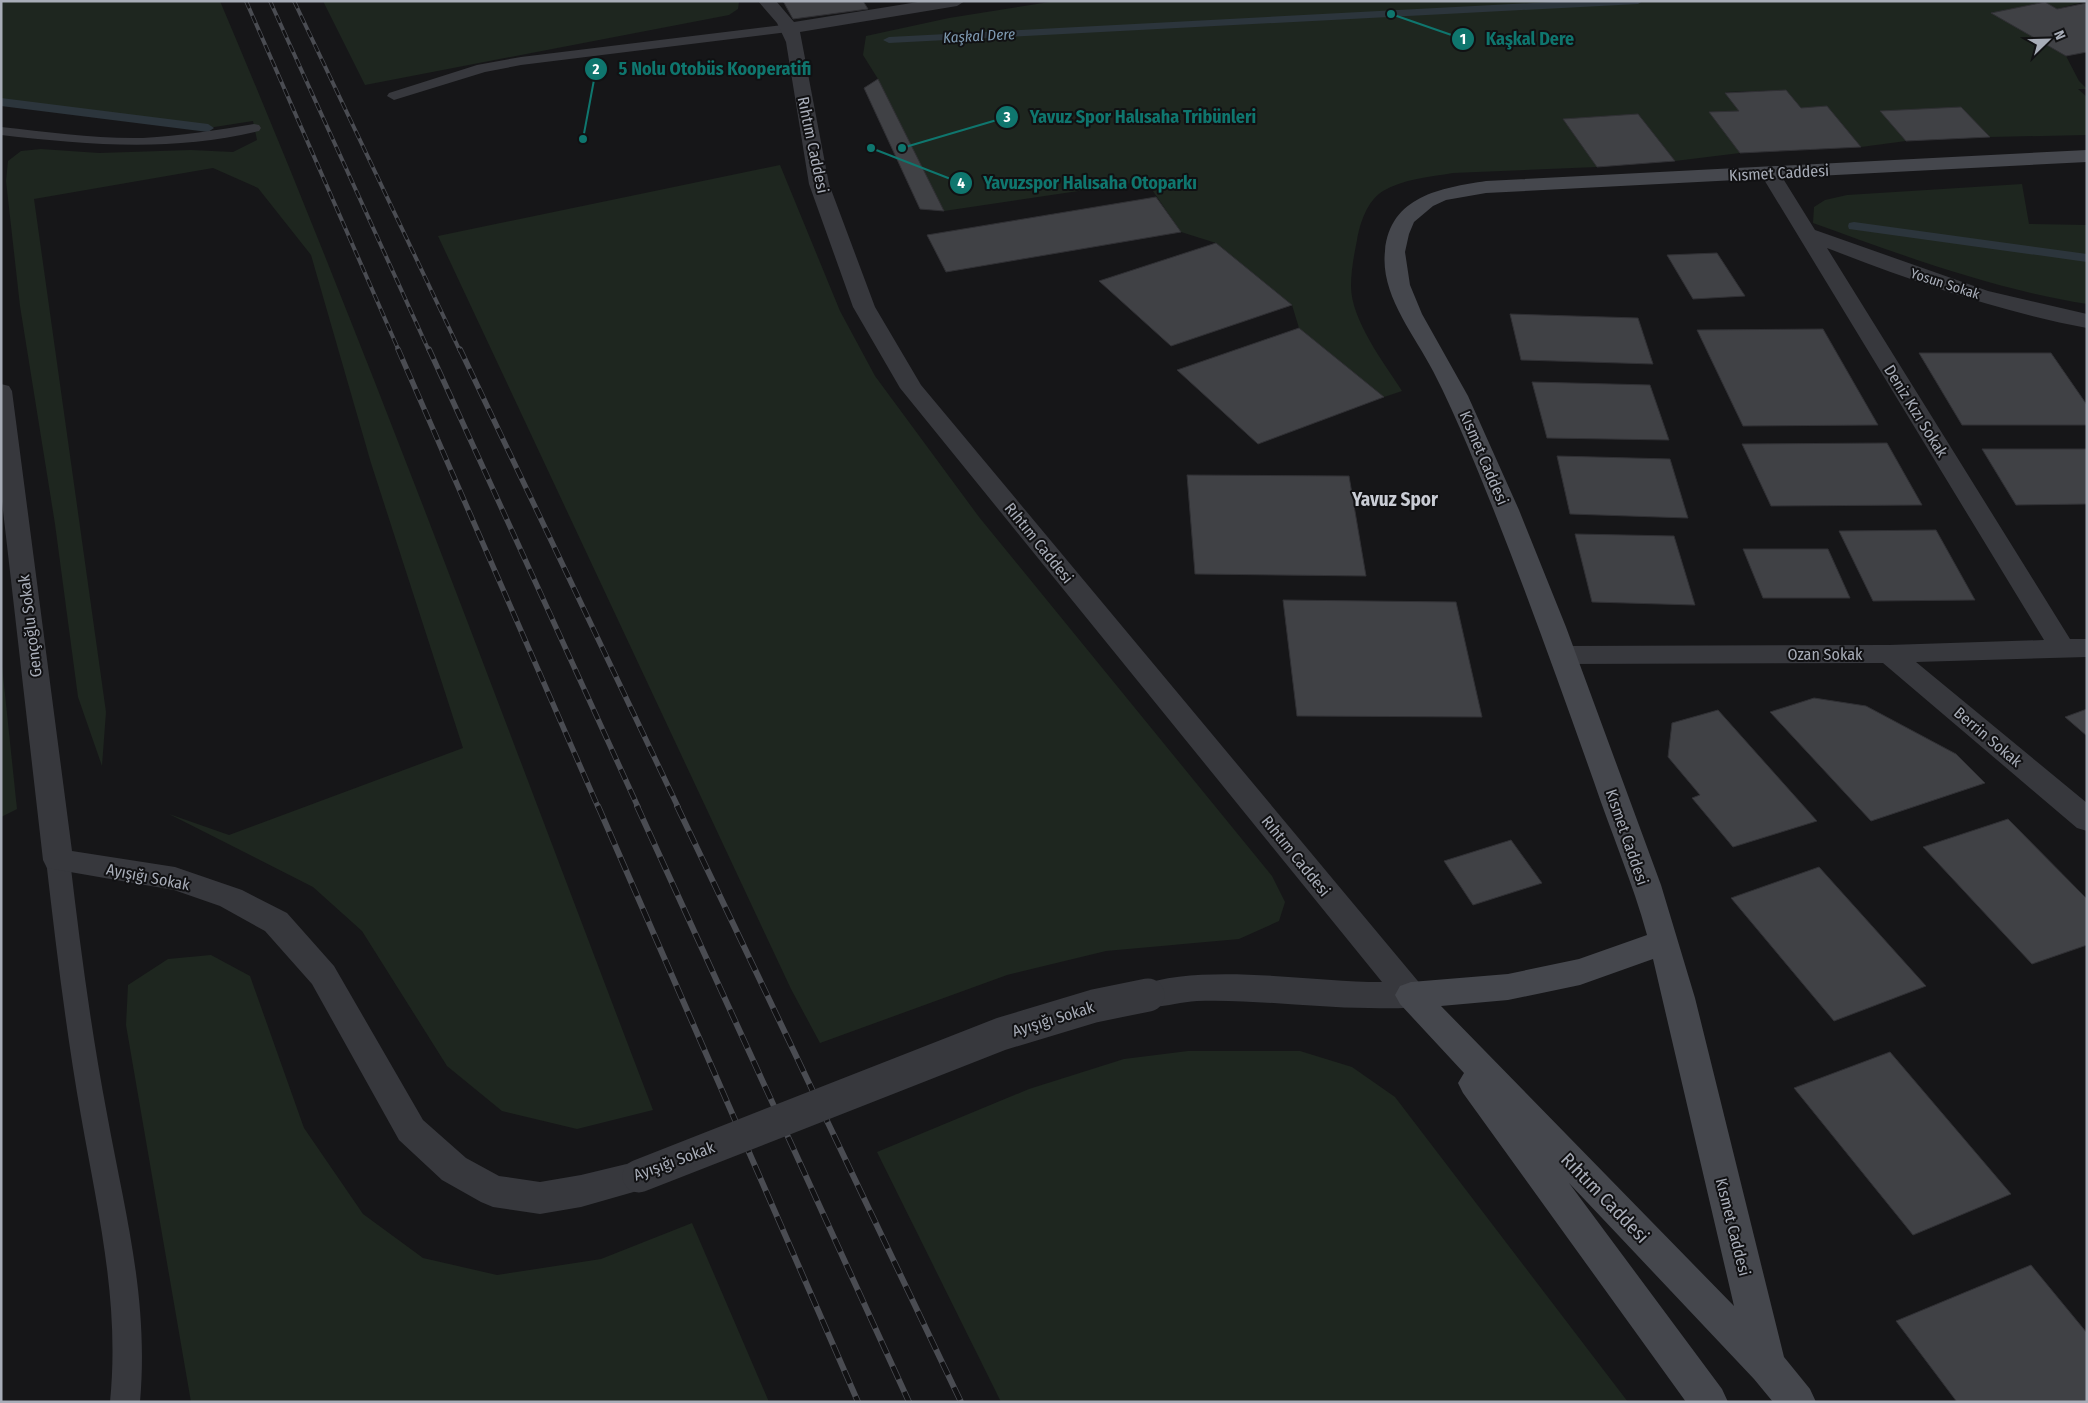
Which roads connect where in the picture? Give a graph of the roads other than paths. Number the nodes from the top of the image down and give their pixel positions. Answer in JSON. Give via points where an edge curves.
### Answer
{"nodes":[{"id":1,"x":766,"y":1,"type":"edge"},
{"id":2,"x":957,"y":1,"type":"edge"},
{"id":3,"x":791,"y":28,"type":"junction"},
{"id":4,"x":394,"y":96,"type":"dead end"},
{"id":5,"x":254,"y":128,"type":"dead end"},
{"id":6,"x":1,"y":132,"type":"edge"},
{"id":7,"x":2087,"y":156,"type":"edge"},
{"id":8,"x":1770,"y":173,"type":"junction"},
{"id":9,"x":1808,"y":234,"type":"junction"},
{"id":10,"x":2087,"y":321,"type":"edge"},
{"id":11,"x":1,"y":391,"type":"edge"},
{"id":12,"x":2075,"y":649,"type":"edge"},
{"id":13,"x":1563,"y":654,"type":"junction"},
{"id":14,"x":1889,"y":654,"type":"junction"},
{"id":15,"x":2087,"y":820,"type":"edge"},
{"id":16,"x":58,"y":860,"type":"junction"},
{"id":17,"x":1664,"y":942,"type":"junction"},
{"id":18,"x":1411,"y":995,"type":"junction"},
{"id":19,"x":1766,"y":1366,"type":"junction"},
{"id":20,"x":125,"y":1402,"type":"edge"},
{"id":21,"x":1709,"y":1402,"type":"edge"},
{"id":22,"x":1797,"y":1402,"type":"edge"}],
"edges":[{"from":1,"to":3,"type":"street"},
{"from":2,"to":3,"type":"street"},
{"from":3,"to":4,"type":"lane","via":[[521,61],[482,68]]},
{"from":3,"to":18,"type":"street","name":"Rıhtım Caddesi","via":[[819,184],[864,307],[911,388]]},
{"from":5,"to":6,"type":"lane","via":[[206,137],[142,142]]},
{"from":7,"to":8,"type":"main road","name":"Kısmet Caddesi"},
{"from":8,"to":9,"type":"street","name":"Deniz Kızı Sokak"},
{"from":8,"to":13,"type":"main road","name":"Kısmet Caddesi","via":[[1486,187],[1435,197],[1417,207],[1400,224],[1395,251],[1402,297],[1464,413],[1500,493]]},
{"from":9,"to":10,"type":"street","name":"Yosun Sokak","via":[[1903,270],[1999,301]]},
{"from":9,"to":12,"type":"street","name":"Deniz Kızı Sokak"},
{"from":11,"to":16,"type":"street","name":"Gençoğlu Sokak"},
{"from":12,"to":14,"type":"street","name":"Ozan Sokak"},
{"from":13,"to":14,"type":"street","name":"Ozan Sokak"},
{"from":13,"to":17,"type":"main road","name":"Kısmet Caddesi"},
{"from":14,"to":15,"type":"street","name":"Berrin Sokak"},
{"from":16,"to":18,"type":"street","name":"Ayışığı Sokak","bridge":true,"via":[[174,879],[231,898],[276,922],[323,974],[411,1130],[454,1169],[492,1191],[540,1198],[639,1176],[1001,1034],[1094,1006],[1196,988]]},
{"from":16,"to":20,"type":"lane","via":[[78,1024],[127,1299],[130,1372]]},
{"from":17,"to":18,"type":"main road","via":[[1580,972],[1508,987]]},
{"from":17,"to":19,"type":"main road","name":"Kısmet Caddesi"},
{"from":18,"to":19,"type":"main road","name":"Rıhtım Caddesi"},
{"from":18,"to":21,"type":"main road","name":"Rıhtım Caddesi"},
{"from":19,"to":22,"type":"main road","name":"Rıhtım Caddesi"}]}
